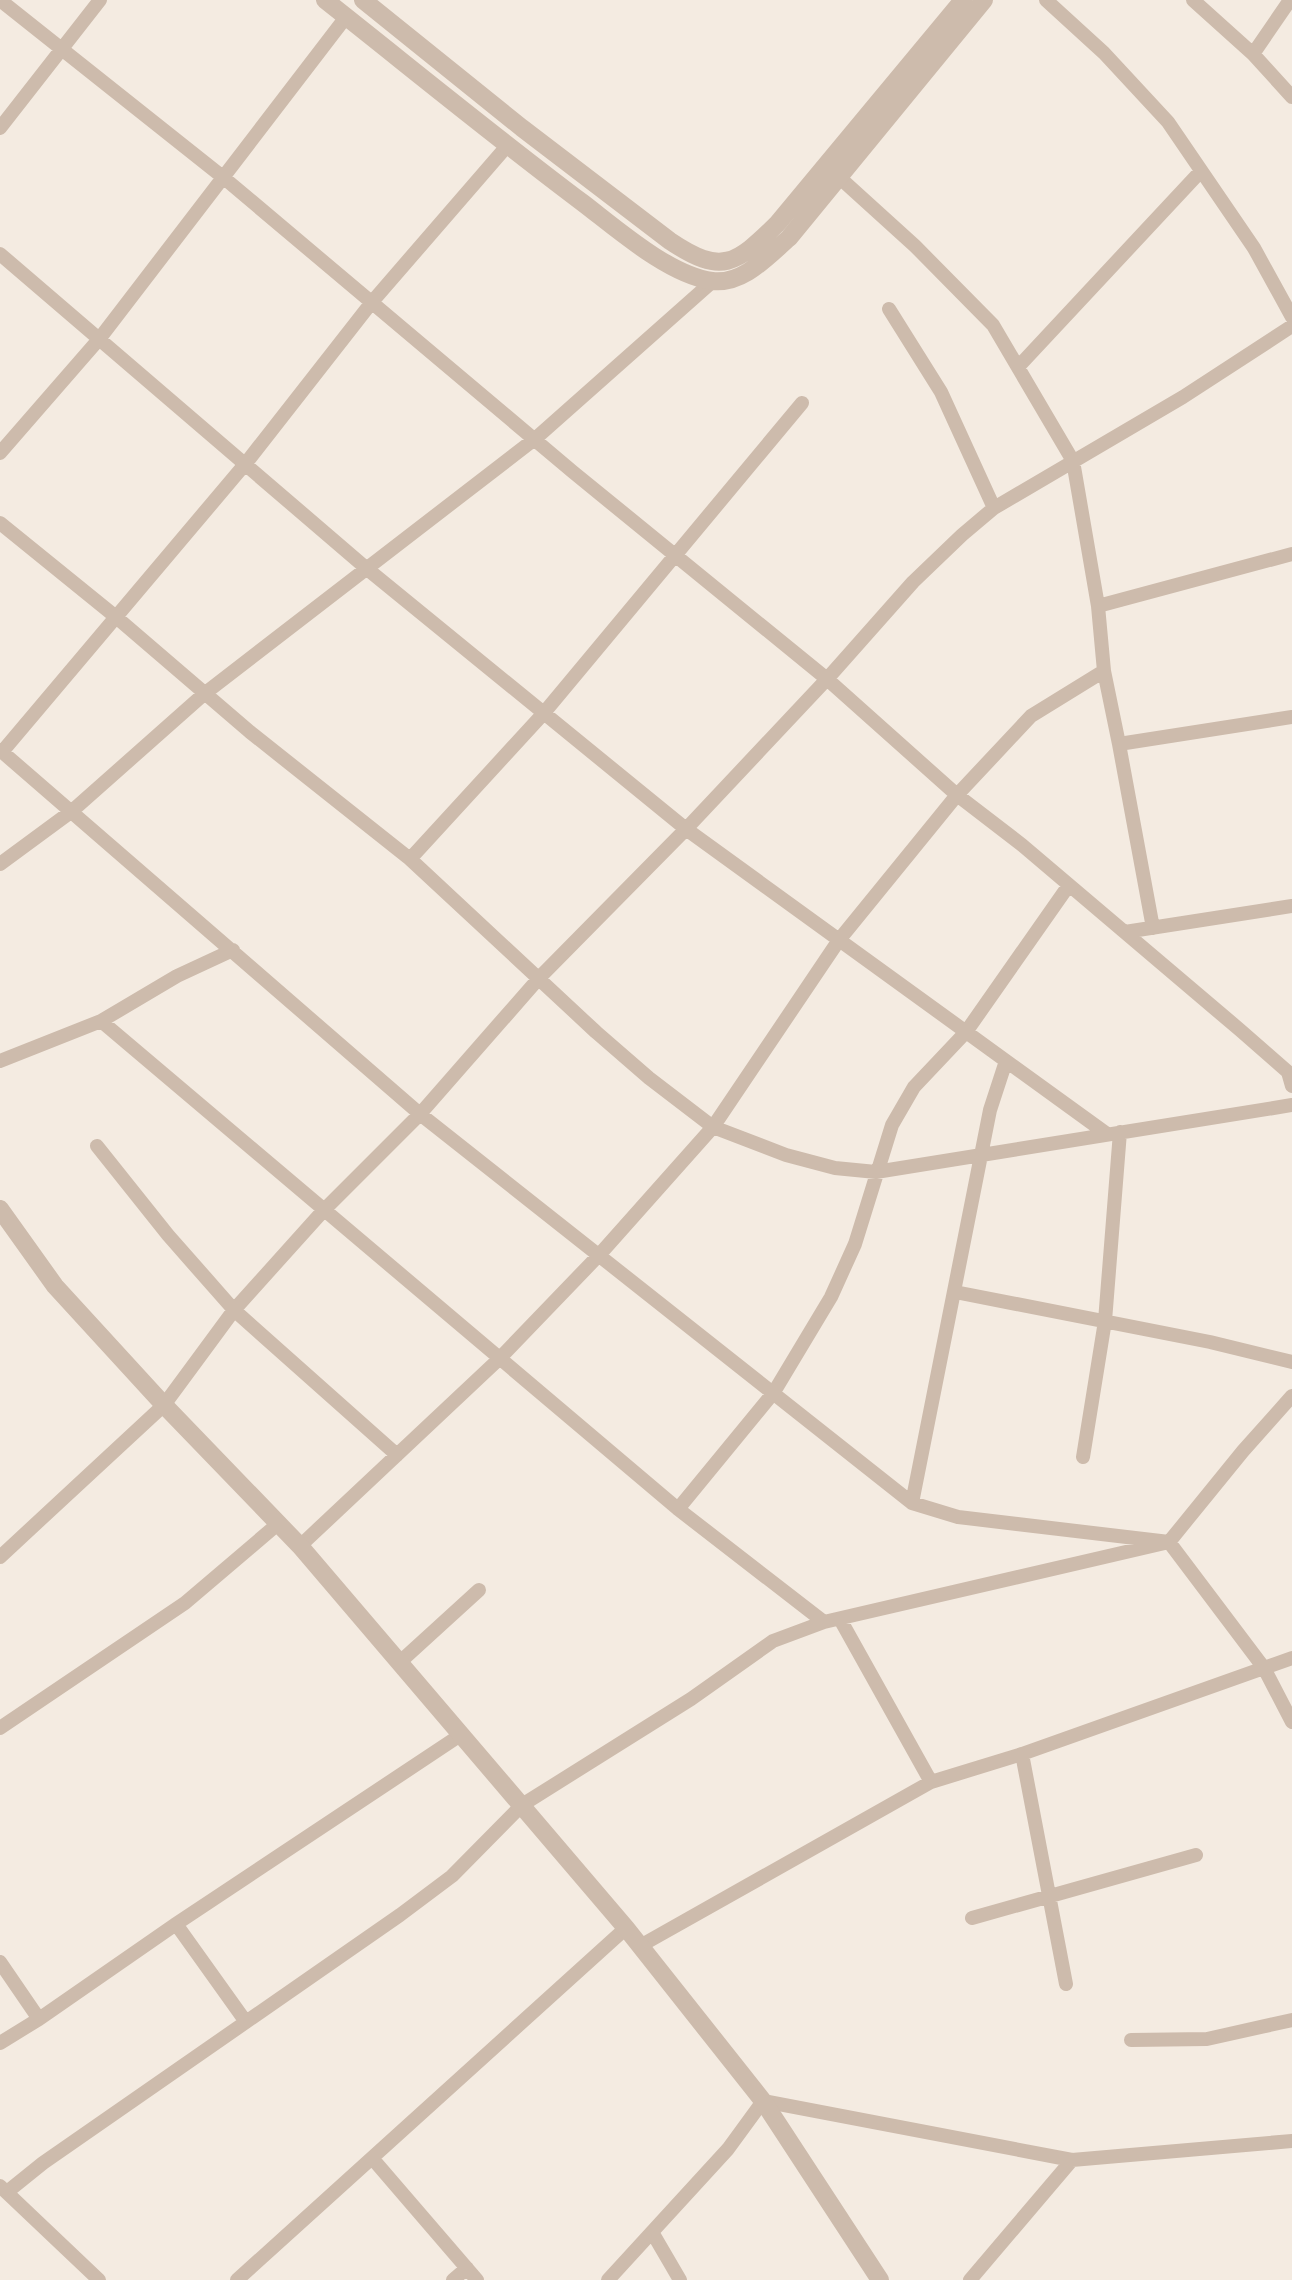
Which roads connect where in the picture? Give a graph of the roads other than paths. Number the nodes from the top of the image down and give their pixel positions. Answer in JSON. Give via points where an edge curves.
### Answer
{"nodes":[{"id":1,"x":0,"y":0,"type":"edge"},
{"id":2,"x":100,"y":0,"type":"edge"},
{"id":3,"x":325,"y":0,"type":"edge"},
{"id":4,"x":363,"y":0,"type":"edge"},
{"id":5,"x":963,"y":0,"type":"edge"},
{"id":6,"x":984,"y":0,"type":"edge"},
{"id":7,"x":1046,"y":0,"type":"edge"},
{"id":8,"x":1193,"y":0,"type":"edge"},
{"id":9,"x":1290,"y":0,"type":"edge"},
{"id":10,"x":346,"y":17,"type":"junction"},
{"id":11,"x":61,"y":50,"type":"junction"},
{"id":12,"x":1253,"y":54,"type":"junction"},
{"id":13,"x":1292,"y":97,"type":"edge"},
{"id":14,"x":0,"y":128,"type":"edge"},
{"id":15,"x":507,"y":146,"type":"junction"},
{"id":16,"x":1200,"y":172,"type":"junction"},
{"id":17,"x":224,"y":178,"type":"junction"},
{"id":18,"x":840,"y":178,"type":"junction"},
{"id":19,"x":0,"y":254,"type":"edge"},
{"id":20,"x":713,"y":281,"type":"junction"},
{"id":21,"x":372,"y":302,"type":"junction"},
{"id":22,"x":889,"y":309,"type":"dead end"},
{"id":23,"x":1292,"y":317,"type":"edge"},
{"id":24,"x":1292,"y":326,"type":"edge"},
{"id":25,"x":100,"y":338,"type":"junction"},
{"id":26,"x":1018,"y":367,"type":"junction"},
{"id":27,"x":802,"y":403,"type":"dead end"},
{"id":28,"x":536,"y":438,"type":"junction"},
{"id":29,"x":0,"y":453,"type":"edge"},
{"id":30,"x":1073,"y":461,"type":"junction"},
{"id":31,"x":246,"y":463,"type":"junction"},
{"id":32,"x":994,"y":508,"type":"junction"},
{"id":33,"x":0,"y":523,"type":"edge"},
{"id":34,"x":1292,"y":554,"type":"edge"},
{"id":35,"x":675,"y":556,"type":"junction"},
{"id":36,"x":366,"y":568,"type":"junction"},
{"id":37,"x":1098,"y":606,"type":"junction"},
{"id":38,"x":116,"y":617,"type":"junction"},
{"id":39,"x":1104,"y":671,"type":"junction"},
{"id":40,"x":827,"y":679,"type":"junction"},
{"id":41,"x":204,"y":694,"type":"junction"},
{"id":42,"x":543,"y":714,"type":"junction"},
{"id":43,"x":1292,"y":717,"type":"edge"},
{"id":44,"x":1119,"y":744,"type":"junction"},
{"id":45,"x":1,"y":751,"type":"edge"},
{"id":46,"x":957,"y":795,"type":"junction"},
{"id":47,"x":72,"y":811,"type":"junction"},
{"id":48,"x":686,"y":829,"type":"junction"},
{"id":49,"x":410,"y":859,"type":"junction"},
{"id":50,"x":0,"y":864,"type":"edge"},
{"id":51,"x":1069,"y":885,"type":"junction"},
{"id":52,"x":1292,"y":906,"type":"edge"},
{"id":53,"x":1153,"y":928,"type":"junction"},
{"id":54,"x":1125,"y":932,"type":"junction"},
{"id":55,"x":839,"y":940,"type":"junction"},
{"id":56,"x":233,"y":950,"type":"junction"},
{"id":57,"x":540,"y":977,"type":"junction"},
{"id":58,"x":101,"y":1021,"type":"junction"},
{"id":59,"x":966,"y":1032,"type":"junction"},
{"id":60,"x":0,"y":1061,"type":"edge"},
{"id":61,"x":1006,"y":1061,"type":"junction"},
{"id":62,"x":1292,"y":1086,"type":"edge"},
{"id":63,"x":1292,"y":1105,"type":"edge"},
{"id":64,"x":420,"y":1114,"type":"junction"},
{"id":65,"x":713,"y":1127,"type":"junction"},
{"id":66,"x":1114,"y":1133,"type":"junction"},
{"id":67,"x":97,"y":1146,"type":"dead end"},
{"id":68,"x":984,"y":1154,"type":"junction"},
{"id":69,"x":876,"y":1172,"type":"junction"},
{"id":70,"x":0,"y":1209,"type":"edge"},
{"id":71,"x":323,"y":1211,"type":"junction"},
{"id":72,"x":600,"y":1254,"type":"junction"},
{"id":73,"x":955,"y":1292,"type":"junction"},
{"id":74,"x":234,"y":1310,"type":"junction"},
{"id":75,"x":1105,"y":1321,"type":"junction"},
{"id":76,"x":499,"y":1359,"type":"junction"},
{"id":77,"x":1292,"y":1362,"type":"edge"},
{"id":78,"x":774,"y":1392,"type":"junction"},
{"id":79,"x":1292,"y":1396,"type":"edge"},
{"id":80,"x":164,"y":1405,"type":"junction"},
{"id":81,"x":397,"y":1455,"type":"junction"},
{"id":82,"x":1083,"y":1457,"type":"dead end"},
{"id":83,"x":912,"y":1503,"type":"junction"},
{"id":84,"x":678,"y":1509,"type":"junction"},
{"id":85,"x":279,"y":1523,"type":"junction"},
{"id":86,"x":1169,"y":1542,"type":"junction"},
{"id":87,"x":300,"y":1546,"type":"junction"},
{"id":88,"x":0,"y":1557,"type":"edge"},
{"id":89,"x":479,"y":1590,"type":"dead end"},
{"id":90,"x":840,"y":1619,"type":"junction"},
{"id":91,"x":824,"y":1622,"type":"junction"},
{"id":92,"x":1292,"y":1658,"type":"edge"},
{"id":93,"x":400,"y":1662,"type":"junction"},
{"id":94,"x":1264,"y":1668,"type":"junction"},
{"id":95,"x":1292,"y":1722,"type":"edge"},
{"id":96,"x":0,"y":1728,"type":"edge"},
{"id":97,"x":462,"y":1734,"type":"junction"},
{"id":98,"x":1022,"y":1754,"type":"junction"},
{"id":99,"x":931,"y":1782,"type":"junction"},
{"id":100,"x":522,"y":1805,"type":"junction"},
{"id":101,"x":1196,"y":1855,"type":"dead end"},
{"id":102,"x":1049,"y":1896,"type":"junction"},
{"id":103,"x":972,"y":1918,"type":"dead end"},
{"id":104,"x":176,"y":1924,"type":"junction"},
{"id":105,"x":626,"y":1928,"type":"junction"},
{"id":106,"x":640,"y":1946,"type":"junction"},
{"id":107,"x":0,"y":1962,"type":"edge"},
{"id":108,"x":1066,"y":1984,"type":"dead end"},
{"id":109,"x":39,"y":2019,"type":"junction"},
{"id":110,"x":1292,"y":2020,"type":"edge"},
{"id":111,"x":246,"y":2022,"type":"junction"},
{"id":112,"x":1131,"y":2040,"type":"dead end"},
{"id":113,"x":0,"y":2043,"type":"edge"},
{"id":114,"x":763,"y":2101,"type":"junction"},
{"id":115,"x":1292,"y":2141,"type":"edge"},
{"id":116,"x":372,"y":2158,"type":"junction"},
{"id":117,"x":1072,"y":2160,"type":"junction"},
{"id":118,"x":4,"y":2189,"type":"edge"},
{"id":119,"x":652,"y":2232,"type":"junction"},
{"id":120,"x":472,"y":2274,"type":"edge"},
{"id":121,"x":99,"y":2280,"type":"edge"},
{"id":122,"x":237,"y":2280,"type":"edge"},
{"id":123,"x":453,"y":2280,"type":"edge"},
{"id":124,"x":608,"y":2280,"type":"edge"},
{"id":125,"x":680,"y":2280,"type":"edge"},
{"id":126,"x":880,"y":2280,"type":"edge"},
{"id":127,"x":970,"y":2280,"type":"edge"}],
"edges":[{"from":1,"to":11,"type":"street"},
{"from":2,"to":11,"type":"street"},
{"from":3,"to":10,"type":"street"},
{"from":4,"to":5,"type":"street","via":[[670,241],[693,256],[731,261],[777,224]]},
{"from":6,"to":18,"type":"street"},
{"from":7,"to":16,"type":"street","via":[[1168,122]]},
{"from":8,"to":12,"type":"street"},
{"from":9,"to":12,"type":"street"},
{"from":10,"to":15,"type":"street"},
{"from":10,"to":17,"type":"street"},
{"from":11,"to":14,"type":"street"},
{"from":11,"to":17,"type":"street"},
{"from":12,"to":13,"type":"street"},
{"from":15,"to":20,"type":"street","via":[[661,259]]},
{"from":15,"to":21,"type":"street"},
{"from":16,"to":23,"type":"street","via":[[1254,248]]},
{"from":16,"to":26,"type":"street"},
{"from":17,"to":21,"type":"street"},
{"from":17,"to":25,"type":"street"},
{"from":18,"to":20,"type":"street","via":[[789,238],[757,266],[733,279]]},
{"from":18,"to":26,"type":"street","via":[[993,325]]},
{"from":19,"to":25,"type":"street"},
{"from":20,"to":28,"type":"street"},
{"from":21,"to":28,"type":"street"},
{"from":21,"to":31,"type":"street"},
{"from":22,"to":32,"type":"street","via":[[941,392]]},
{"from":24,"to":30,"type":"street"},
{"from":25,"to":29,"type":"street"},
{"from":25,"to":31,"type":"street"},
{"from":26,"to":30,"type":"street"},
{"from":27,"to":35,"type":"street"},
{"from":28,"to":35,"type":"street"},
{"from":28,"to":36,"type":"street"},
{"from":30,"to":32,"type":"street"},
{"from":30,"to":37,"type":"street"},
{"from":31,"to":36,"type":"street"},
{"from":31,"to":38,"type":"street"},
{"from":32,"to":40,"type":"street","via":[[913,582]]},
{"from":33,"to":38,"type":"street"},
{"from":34,"to":37,"type":"street"},
{"from":35,"to":40,"type":"street"},
{"from":35,"to":42,"type":"street"},
{"from":36,"to":41,"type":"street"},
{"from":36,"to":42,"type":"street"},
{"from":37,"to":39,"type":"street"},
{"from":38,"to":41,"type":"street"},
{"from":38,"to":45,"type":"street"},
{"from":39,"to":44,"type":"street"},
{"from":39,"to":46,"type":"street","via":[[1031,716]]},
{"from":40,"to":46,"type":"street"},
{"from":40,"to":48,"type":"street"},
{"from":41,"to":47,"type":"street"},
{"from":41,"to":49,"type":"street"},
{"from":42,"to":48,"type":"street"},
{"from":42,"to":49,"type":"street"},
{"from":43,"to":44,"type":"street"},
{"from":44,"to":53,"type":"street"},
{"from":45,"to":47,"type":"street"},
{"from":46,"to":51,"type":"street"},
{"from":46,"to":55,"type":"street"},
{"from":47,"to":50,"type":"street"},
{"from":47,"to":56,"type":"street"},
{"from":48,"to":55,"type":"street"},
{"from":48,"to":57,"type":"street"},
{"from":49,"to":57,"type":"street"},
{"from":51,"to":54,"type":"street"},
{"from":51,"to":59,"type":"street"},
{"from":52,"to":53,"type":"street"},
{"from":53,"to":54,"type":"street"},
{"from":54,"to":62,"type":"street","via":[[1288,1072]]},
{"from":55,"to":59,"type":"street"},
{"from":55,"to":65,"type":"street"},
{"from":56,"to":58,"type":"street"},
{"from":56,"to":64,"type":"street"},
{"from":57,"to":64,"type":"street"},
{"from":57,"to":65,"type":"street","via":[[649,1078]]},
{"from":58,"to":60,"type":"street"},
{"from":58,"to":71,"type":"street"},
{"from":59,"to":61,"type":"street"},
{"from":59,"to":69,"type":"street","via":[[914,1087],[892,1125]]},
{"from":61,"to":66,"type":"street"},
{"from":61,"to":68,"type":"street","via":[[990,1110]]},
{"from":63,"to":66,"type":"street"},
{"from":64,"to":71,"type":"street"},
{"from":64,"to":72,"type":"street"},
{"from":65,"to":69,"type":"street","via":[[786,1155]]},
{"from":65,"to":72,"type":"street"},
{"from":66,"to":68,"type":"street"},
{"from":66,"to":75,"type":"street"},
{"from":67,"to":74,"type":"street"},
{"from":68,"to":69,"type":"street"},
{"from":68,"to":73,"type":"street"},
{"from":69,"to":78,"type":"street","via":[[855,1244],[831,1297]]},
{"from":70,"to":80,"type":"street","via":[[55,1286]]},
{"from":71,"to":74,"type":"street"},
{"from":71,"to":76,"type":"street"},
{"from":72,"to":76,"type":"street"},
{"from":72,"to":78,"type":"street"},
{"from":73,"to":75,"type":"street"},
{"from":73,"to":83,"type":"street"},
{"from":74,"to":80,"type":"street"},
{"from":74,"to":81,"type":"street"},
{"from":75,"to":77,"type":"street"},
{"from":75,"to":82,"type":"street"},
{"from":76,"to":81,"type":"street"},
{"from":76,"to":84,"type":"street"},
{"from":78,"to":83,"type":"street"},
{"from":78,"to":84,"type":"street"},
{"from":79,"to":86,"type":"street"},
{"from":80,"to":85,"type":"street"},
{"from":80,"to":88,"type":"street"},
{"from":81,"to":87,"type":"street"},
{"from":83,"to":86,"type":"street","via":[[958,1517]]},
{"from":84,"to":91,"type":"street"},
{"from":85,"to":87,"type":"street"},
{"from":85,"to":96,"type":"street","via":[[185,1603]]},
{"from":86,"to":90,"type":"street"},
{"from":86,"to":94,"type":"street"},
{"from":87,"to":93,"type":"street"},
{"from":89,"to":93,"type":"street"},
{"from":90,"to":91,"type":"street"},
{"from":90,"to":99,"type":"street"},
{"from":91,"to":100,"type":"street","via":[[773,1641]]},
{"from":92,"to":94,"type":"street"},
{"from":93,"to":97,"type":"street"},
{"from":94,"to":95,"type":"street"},
{"from":94,"to":98,"type":"street"},
{"from":97,"to":100,"type":"street"},
{"from":97,"to":104,"type":"street"},
{"from":98,"to":99,"type":"street"},
{"from":98,"to":102,"type":"street"},
{"from":99,"to":106,"type":"street"},
{"from":100,"to":105,"type":"street"},
{"from":100,"to":111,"type":"street","via":[[452,1876]]},
{"from":101,"to":102,"type":"street"},
{"from":102,"to":103,"type":"street"},
{"from":102,"to":108,"type":"street"},
{"from":104,"to":109,"type":"street"},
{"from":104,"to":111,"type":"street"},
{"from":105,"to":106,"type":"street"},
{"from":105,"to":116,"type":"street"},
{"from":106,"to":114,"type":"street"},
{"from":107,"to":109,"type":"street"},
{"from":109,"to":113,"type":"street"},
{"from":110,"to":112,"type":"street","via":[[1207,2039]]},
{"from":111,"to":118,"type":"street"},
{"from":114,"to":117,"type":"street"},
{"from":114,"to":119,"type":"street","via":[[728,2149]]},
{"from":114,"to":126,"type":"street"},
{"from":115,"to":117,"type":"street"},
{"from":116,"to":120,"type":"street"},
{"from":116,"to":122,"type":"street"},
{"from":117,"to":127,"type":"street"},
{"from":118,"to":121,"type":"street"},
{"from":119,"to":124,"type":"street"},
{"from":119,"to":125,"type":"street"},
{"from":120,"to":123,"type":"street"}]}
